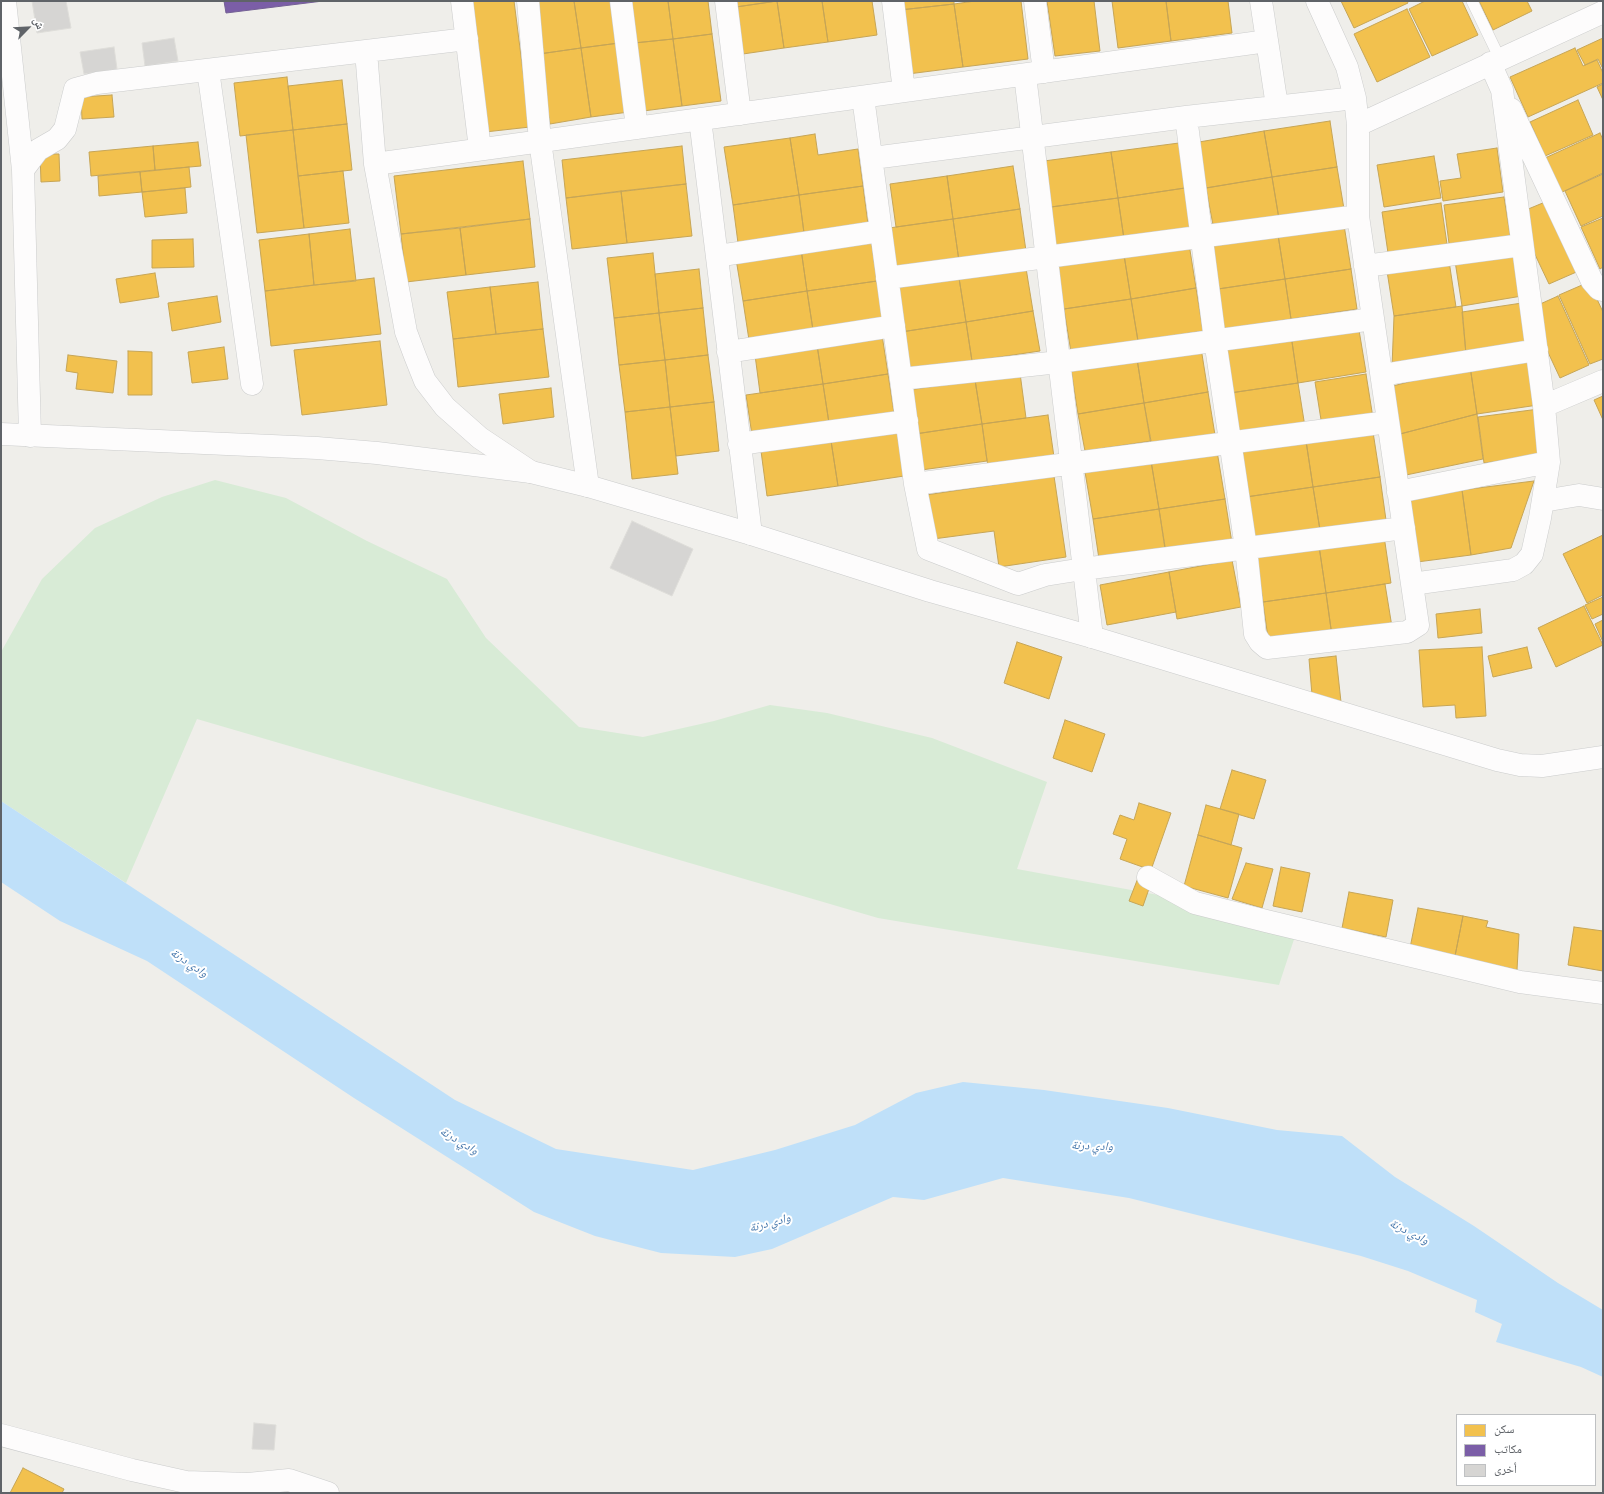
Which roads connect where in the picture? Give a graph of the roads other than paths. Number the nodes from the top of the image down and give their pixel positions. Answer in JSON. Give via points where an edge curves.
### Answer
{"nodes":[{"id":1,"x":5,"y":1,"type":"edge"},
{"id":2,"x":462,"y":1,"type":"edge"},
{"id":3,"x":528,"y":1,"type":"edge"},
{"id":4,"x":621,"y":1,"type":"edge"},
{"id":5,"x":726,"y":1,"type":"edge"},
{"id":6,"x":893,"y":1,"type":"edge"},
{"id":7,"x":1035,"y":1,"type":"edge"},
{"id":8,"x":1261,"y":1,"type":"edge"},
{"id":9,"x":1317,"y":1,"type":"edge"},
{"id":10,"x":1472,"y":1,"type":"edge"},
{"id":11,"x":1603,"y":12,"type":"edge"},
{"id":12,"x":467,"y":39,"type":"junction"},
{"id":13,"x":1267,"y":41,"type":"junction"},
{"id":14,"x":366,"y":51,"type":"junction"},
{"id":15,"x":1495,"y":61,"type":"junction"},
{"id":16,"x":208,"y":70,"type":"junction"},
{"id":17,"x":1034,"y":73,"type":"junction"},
{"id":18,"x":1502,"y":90,"type":"junction"},
{"id":19,"x":904,"y":91,"type":"junction"},
{"id":20,"x":863,"y":97,"type":"junction"},
{"id":21,"x":1355,"y":98,"type":"junction"},
{"id":22,"x":1277,"y":106,"type":"junction"},
{"id":23,"x":740,"y":114,"type":"junction"},
{"id":24,"x":1186,"y":117,"type":"junction"},
{"id":25,"x":700,"y":119,"type":"junction"},
{"id":26,"x":1358,"y":125,"type":"junction"},
{"id":27,"x":637,"y":128,"type":"junction"},
{"id":28,"x":1032,"y":137,"type":"junction"},
{"id":29,"x":540,"y":141,"type":"junction"},
{"id":30,"x":480,"y":149,"type":"junction"},
{"id":31,"x":873,"y":158,"type":"junction"},
{"id":32,"x":376,"y":164,"type":"junction"},
{"id":33,"x":22,"y":170,"type":"junction"},
{"id":34,"x":1358,"y":216,"type":"junction"},
{"id":35,"x":881,"y":231,"type":"junction"},
{"id":36,"x":1202,"y":237,"type":"junction"},
{"id":37,"x":1522,"y":245,"type":"junction"},
{"id":38,"x":717,"y":256,"type":"junction"},
{"id":39,"x":1047,"y":258,"type":"junction"},
{"id":40,"x":1364,"y":266,"type":"junction"},
{"id":41,"x":887,"y":278,"type":"junction"},
{"id":42,"x":1603,"y":290,"type":"edge"},
{"id":43,"x":1373,"y":319,"type":"junction"},
{"id":44,"x":894,"y":326,"type":"junction"},
{"id":45,"x":1216,"y":340,"type":"junction"},
{"id":46,"x":1537,"y":350,"type":"junction"},
{"id":47,"x":728,"y":352,"type":"junction"},
{"id":48,"x":1059,"y":362,"type":"junction"},
{"id":49,"x":1382,"y":375,"type":"junction"},
{"id":50,"x":901,"y":379,"type":"junction"},
{"id":51,"x":1603,"y":381,"type":"edge"},
{"id":52,"x":252,"y":384,"type":"dead end"},
{"id":53,"x":1544,"y":406,"type":"junction"},
{"id":54,"x":907,"y":421,"type":"junction"},
{"id":55,"x":1388,"y":422,"type":"junction"},
{"id":56,"x":1,"y":434,"type":"edge"},
{"id":57,"x":30,"y":436,"type":"junction"},
{"id":58,"x":1231,"y":441,"type":"junction"},
{"id":59,"x":739,"y":444,"type":"junction"},
{"id":60,"x":1550,"y":462,"type":"junction"},
{"id":61,"x":1071,"y":463,"type":"junction"},
{"id":62,"x":531,"y":472,"type":"junction"},
{"id":63,"x":915,"y":484,"type":"junction"},
{"id":64,"x":588,"y":486,"type":"junction"},
{"id":65,"x":1398,"y":492,"type":"junction"},
{"id":66,"x":1603,"y":500,"type":"edge"},
{"id":67,"x":1543,"y":501,"type":"junction"},
{"id":68,"x":1404,"y":528,"type":"junction"},
{"id":69,"x":751,"y":534,"type":"junction"},
{"id":70,"x":1246,"y":548,"type":"junction"},
{"id":71,"x":1083,"y":570,"type":"junction"},
{"id":72,"x":1412,"y":584,"type":"junction"},
{"id":73,"x":1092,"y":637,"type":"junction"},
{"id":74,"x":1603,"y":757,"type":"edge"},
{"id":75,"x":1148,"y":877,"type":"dead end"},
{"id":76,"x":1603,"y":993,"type":"edge"},
{"id":77,"x":1,"y":1435,"type":"edge"},
{"id":78,"x":246,"y":1489,"type":"edge"},
{"id":79,"x":328,"y":1493,"type":"edge"}],
"edges":[{"from":1,"to":33,"type":"street"},
{"from":2,"to":12,"type":"street"},
{"from":3,"to":29,"type":"street"},
{"from":4,"to":27,"type":"street"},
{"from":5,"to":23,"type":"street"},
{"from":6,"to":19,"type":"street"},
{"from":7,"to":17,"type":"street"},
{"from":8,"to":13,"type":"street"},
{"from":9,"to":21,"type":"street","via":[[1347,67]]},
{"from":10,"to":15,"type":"lane"},
{"from":11,"to":15,"type":"street"},
{"from":12,"to":14,"type":"street"},
{"from":12,"to":30,"type":"street"},
{"from":13,"to":17,"type":"street"},
{"from":13,"to":22,"type":"street"},
{"from":14,"to":16,"type":"street"},
{"from":14,"to":32,"type":"street"},
{"from":15,"to":18,"type":"street"},
{"from":15,"to":26,"type":"street"},
{"from":16,"to":33,"type":"street","via":[[97,83],[75,89],[65,130],[57,139],[38,150]]},
{"from":16,"to":52,"type":"street"},
{"from":17,"to":19,"type":"street"},
{"from":17,"to":28,"type":"street"},
{"from":18,"to":37,"type":"street"},
{"from":18,"to":42,"type":"street","via":[[1592,281]]},
{"from":19,"to":20,"type":"street"},
{"from":20,"to":23,"type":"street"},
{"from":20,"to":31,"type":"street"},
{"from":21,"to":22,"type":"street"},
{"from":21,"to":26,"type":"street"},
{"from":22,"to":24,"type":"street"},
{"from":23,"to":25,"type":"street"},
{"from":24,"to":28,"type":"street"},
{"from":24,"to":36,"type":"street"},
{"from":25,"to":27,"type":"street"},
{"from":25,"to":38,"type":"street"},
{"from":26,"to":34,"type":"street"},
{"from":27,"to":29,"type":"street"},
{"from":28,"to":31,"type":"street"},
{"from":28,"to":39,"type":"street"},
{"from":29,"to":30,"type":"street"},
{"from":29,"to":64,"type":"street"},
{"from":30,"to":32,"type":"street"},
{"from":31,"to":35,"type":"street"},
{"from":32,"to":62,"type":"street","via":[[406,332],[425,381],[445,407],[480,438]]},
{"from":33,"to":57,"type":"street"},
{"from":34,"to":36,"type":"street"},
{"from":34,"to":40,"type":"street"},
{"from":35,"to":38,"type":"street"},
{"from":35,"to":41,"type":"street"},
{"from":36,"to":39,"type":"street"},
{"from":36,"to":45,"type":"street"},
{"from":37,"to":40,"type":"street"},
{"from":37,"to":46,"type":"street"},
{"from":38,"to":47,"type":"street"},
{"from":39,"to":41,"type":"street"},
{"from":39,"to":48,"type":"street"},
{"from":40,"to":43,"type":"street"},
{"from":41,"to":44,"type":"street"},
{"from":43,"to":45,"type":"street"},
{"from":43,"to":49,"type":"street"},
{"from":44,"to":47,"type":"street"},
{"from":44,"to":50,"type":"street"},
{"from":45,"to":48,"type":"street"},
{"from":45,"to":58,"type":"street"},
{"from":46,"to":49,"type":"street"},
{"from":46,"to":53,"type":"street"},
{"from":47,"to":59,"type":"street"},
{"from":48,"to":50,"type":"street"},
{"from":48,"to":61,"type":"street"},
{"from":49,"to":55,"type":"street"},
{"from":50,"to":54,"type":"street"},
{"from":51,"to":53,"type":"street"},
{"from":53,"to":60,"type":"street"},
{"from":54,"to":59,"type":"street"},
{"from":54,"to":63,"type":"street"},
{"from":55,"to":58,"type":"street"},
{"from":55,"to":65,"type":"street"},
{"from":56,"to":57,"type":"street"},
{"from":57,"to":62,"type":"street","via":[[317,448]]},
{"from":58,"to":61,"type":"street"},
{"from":58,"to":70,"type":"street"},
{"from":59,"to":69,"type":"street"},
{"from":60,"to":65,"type":"street"},
{"from":60,"to":67,"type":"street"},
{"from":61,"to":63,"type":"street"},
{"from":61,"to":71,"type":"street"},
{"from":62,"to":64,"type":"street"},
{"from":63,"to":71,"type":"street","via":[[928,549],[1018,584],[1045,575]]},
{"from":64,"to":69,"type":"street"},
{"from":65,"to":68,"type":"street"},
{"from":66,"to":67,"type":"street","via":[[1579,495]]},
{"from":67,"to":72,"type":"street","via":[[1532,554],[1524,564],[1513,570]]},
{"from":68,"to":70,"type":"street"},
{"from":68,"to":72,"type":"street"},
{"from":69,"to":73,"type":"street","via":[[930,591]]},
{"from":70,"to":71,"type":"street"},
{"from":70,"to":72,"type":"street","via":[[1255,634],[1267,648],[1408,632],[1418,625]]},
{"from":71,"to":73,"type":"street"},
{"from":73,"to":74,"type":"street","via":[[1497,760],[1542,766]]},
{"from":75,"to":76,"type":"street","via":[[1195,903],[1520,982]]},
{"from":77,"to":78,"type":"street","via":[[186,1482]]},
{"from":78,"to":79,"type":"street","via":[[289,1480]]}]}
